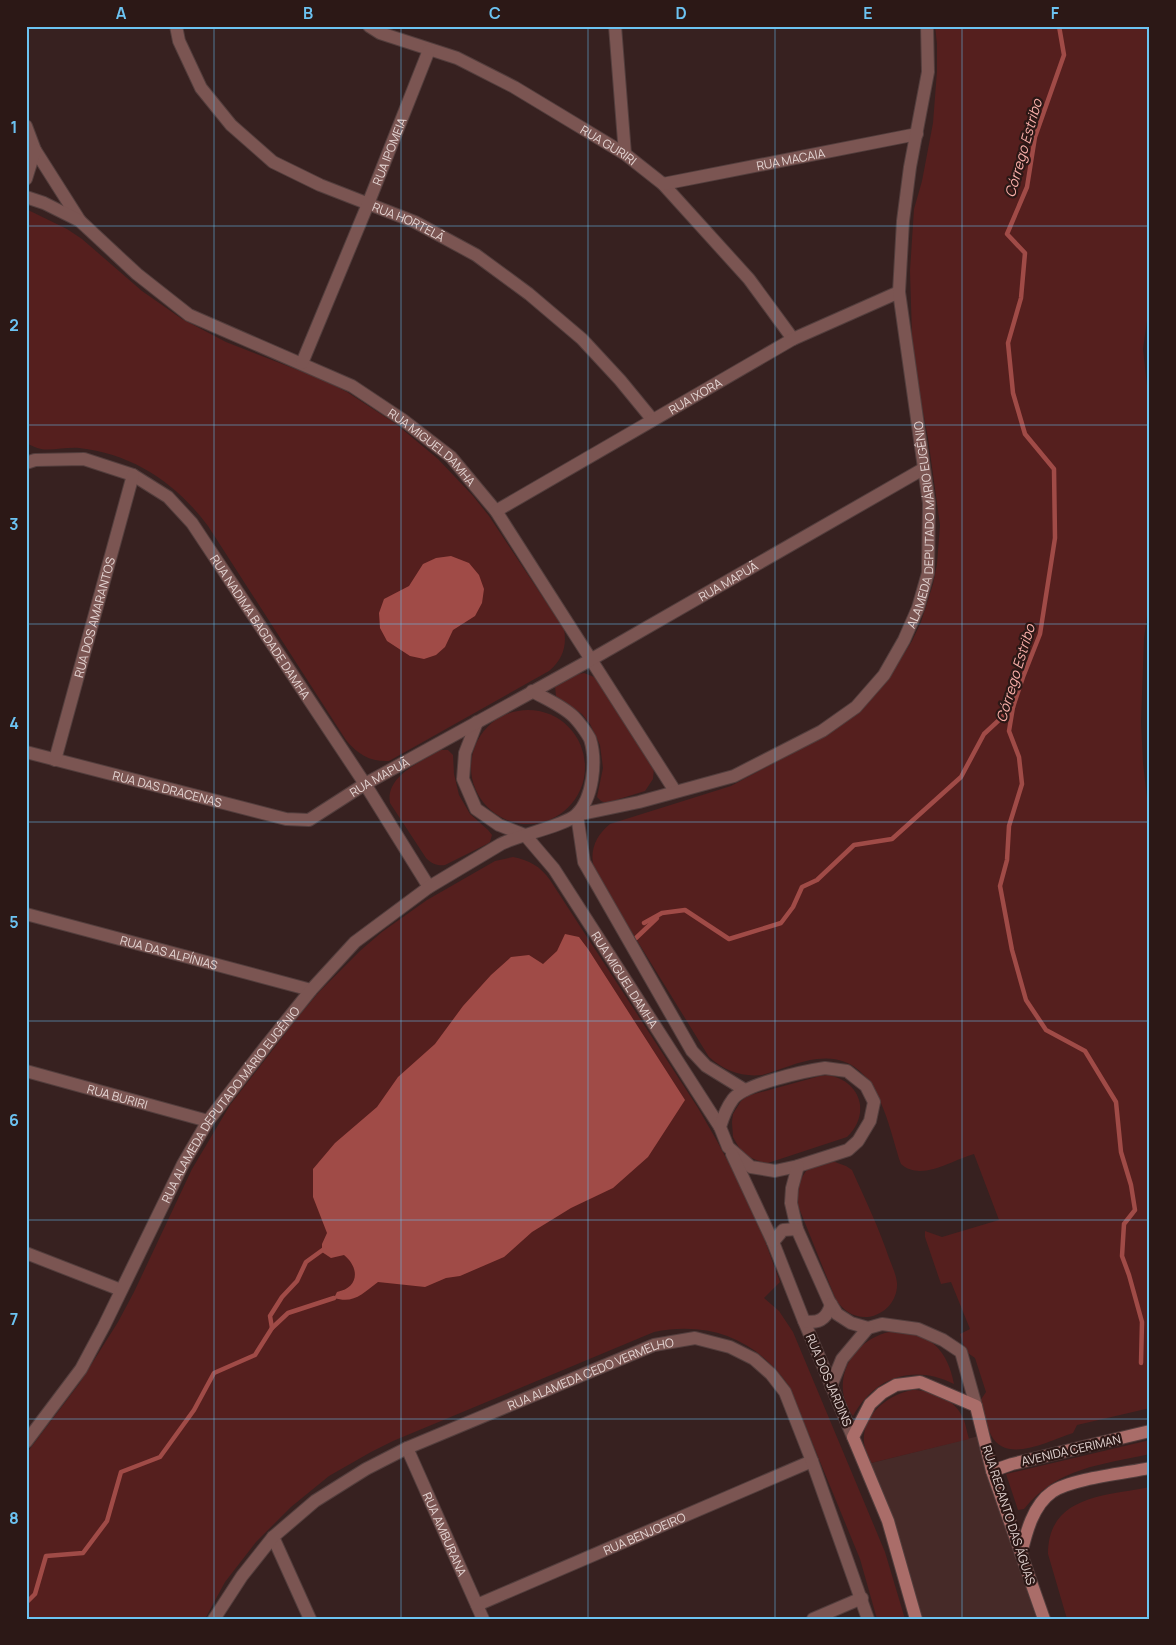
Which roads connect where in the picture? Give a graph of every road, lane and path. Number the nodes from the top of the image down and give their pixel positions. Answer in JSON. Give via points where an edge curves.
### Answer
{"nodes":[{"id":1,"x":176,"y":26,"type":"edge"},
{"id":2,"x":369,"y":26,"type":"edge"},
{"id":3,"x":615,"y":26,"type":"edge"},
{"id":4,"x":927,"y":26,"type":"edge"},
{"id":5,"x":429,"y":50,"type":"junction"},
{"id":6,"x":26,"y":126,"type":"edge"},
{"id":7,"x":917,"y":134,"type":"junction"},
{"id":8,"x":35,"y":150,"type":"junction"},
{"id":9,"x":625,"y":154,"type":"junction"},
{"id":10,"x":26,"y":179,"type":"edge"},
{"id":11,"x":663,"y":184,"type":"junction"},
{"id":12,"x":26,"y":197,"type":"edge"},
{"id":13,"x":368,"y":204,"type":"junction"},
{"id":14,"x":80,"y":221,"type":"junction"},
{"id":15,"x":899,"y":292,"type":"junction"},
{"id":16,"x":793,"y":339,"type":"junction"},
{"id":17,"x":302,"y":363,"type":"junction"},
{"id":18,"x":652,"y":420,"type":"junction"},
{"id":19,"x":26,"y":463,"type":"edge"},
{"id":20,"x":924,"y":469,"type":"junction"},
{"id":21,"x":133,"y":475,"type":"junction"},
{"id":22,"x":496,"y":511,"type":"junction"},
{"id":23,"x":592,"y":659,"type":"junction"},
{"id":24,"x":532,"y":692,"type":"junction"},
{"id":25,"x":477,"y":722,"type":"junction"},
{"id":26,"x":26,"y":752,"type":"edge"},
{"id":27,"x":55,"y":760,"type":"junction"},
{"id":28,"x":366,"y":784,"type":"junction"},
{"id":29,"x":675,"y":790,"type":"junction"},
{"id":30,"x":577,"y":815,"type":"junction"},
{"id":31,"x":309,"y":820,"type":"joint"},
{"id":32,"x":519,"y":837,"type":"junction"},
{"id":33,"x":429,"y":887,"type":"junction"},
{"id":34,"x":26,"y":914,"type":"edge"},
{"id":35,"x":311,"y":990,"type":"junction"},
{"id":36,"x":26,"y":1071,"type":"edge"},
{"id":37,"x":745,"y":1090,"type":"junction"},
{"id":38,"x":208,"y":1122,"type":"junction"},
{"id":39,"x":720,"y":1127,"type":"junction"},
{"id":40,"x":728,"y":1147,"type":"junction"},
{"id":41,"x":798,"y":1166,"type":"junction"},
{"id":42,"x":797,"y":1229,"type":"junction"},
{"id":43,"x":773,"y":1242,"type":"junction"},
{"id":44,"x":26,"y":1253,"type":"edge"},
{"id":45,"x":121,"y":1290,"type":"junction"},
{"id":46,"x":831,"y":1304,"type":"junction"},
{"id":47,"x":804,"y":1320,"type":"junction"},
{"id":48,"x":868,"y":1328,"type":"junction"},
{"id":49,"x":831,"y":1386,"type":"junction"},
{"id":50,"x":976,"y":1406,"type":"junction"},
{"id":51,"x":1150,"y":1431,"type":"edge"},
{"id":52,"x":852,"y":1437,"type":"junction"},
{"id":53,"x":26,"y":1442,"type":"edge"},
{"id":54,"x":407,"y":1448,"type":"junction"},
{"id":55,"x":812,"y":1461,"type":"junction"},
{"id":56,"x":1150,"y":1468,"type":"edge"},
{"id":57,"x":992,"y":1472,"type":"junction"},
{"id":58,"x":273,"y":1537,"type":"junction"},
{"id":59,"x":1021,"y":1554,"type":"junction"},
{"id":60,"x":862,"y":1598,"type":"junction"},
{"id":61,"x":477,"y":1605,"type":"junction"},
{"id":62,"x":214,"y":1619,"type":"edge"},
{"id":63,"x":310,"y":1619,"type":"edge"},
{"id":64,"x":483,"y":1619,"type":"edge"},
{"id":65,"x":812,"y":1619,"type":"edge"},
{"id":66,"x":868,"y":1619,"type":"edge"},
{"id":67,"x":916,"y":1619,"type":"edge"},
{"id":68,"x":1044,"y":1619,"type":"edge"}],
"edges":[{"from":1,"to":13,"type":"street","name":"RUA HORTELÃ","via":[[179,41],[201,88],[231,124],[273,162]]},
{"from":2,"to":5,"type":"street","name":"RUA GURIRI"},
{"from":3,"to":9,"type":"street"},
{"from":4,"to":7,"type":"street","name":"ALAMEDA DEPUTADO MÁRIO EUGÊNIO","via":[[928,72]]},
{"from":5,"to":9,"type":"street","name":"RUA GURIRI","via":[[457,58],[514,87]]},
{"from":5,"to":13,"type":"street","name":"RUA IPOMEIA"},
{"from":6,"to":8,"type":"street","name":"RUA MIGUEL DAMHA"},
{"from":7,"to":11,"type":"street","name":"RUA MACAIA"},
{"from":7,"to":15,"type":"street","name":"ALAMEDA DEPUTADO MÁRIO EUGÊNIO","via":[[903,221]]},
{"from":8,"to":10,"type":"street"},
{"from":8,"to":14,"type":"street","name":"RUA MIGUEL DAMHA"},
{"from":9,"to":11,"type":"street","name":"RUA GURIRI"},
{"from":11,"to":16,"type":"street","name":"RUA GURIRI","via":[[748,279]]},
{"from":12,"to":14,"type":"street","name":"RUA MIGUEL DAMHA"},
{"from":13,"to":17,"type":"street","name":"RUA IPOMEIA"},
{"from":13,"to":18,"type":"street","name":"RUA HORTELÃ","via":[[415,222],[476,255],[529,294],[582,339]]},
{"from":14,"to":17,"type":"street","name":"RUA MIGUEL DAMHA","via":[[137,274],[190,315]]},
{"from":15,"to":16,"type":"street","name":"RUA IXORA"},
{"from":15,"to":20,"type":"street","name":"ALAMEDA DEPUTADO MÁRIO EUGÊNIO"},
{"from":16,"to":18,"type":"street","name":"RUA IXORA"},
{"from":17,"to":22,"type":"street","name":"RUA MIGUEL DAMHA","via":[[352,386],[417,431],[451,457]]},
{"from":18,"to":22,"type":"street","name":"RUA IXORA"},
{"from":19,"to":21,"type":"street","name":"RUA NADIMA BAGDADE DAMHA","via":[[84,459]]},
{"from":20,"to":23,"type":"street","name":"RUA MAPUÃ"},
{"from":20,"to":29,"type":"street","name":"ALAMEDA DEPUTADO MÁRIO EUGÊNIO","via":[[929,503],[928,573],[918,608],[884,675],[856,707],[822,731],[734,776]]},
{"from":21,"to":27,"type":"street","name":"RUA DOS AMARANTOS"},
{"from":21,"to":28,"type":"street","name":"RUA NADIMA BAGDADE DAMHA","via":[[168,496],[192,523]]},
{"from":22,"to":23,"type":"street","name":"RUA MIGUEL DAMHA"},
{"from":23,"to":24,"type":"street","name":"RUA MAPUÃ"},
{"from":23,"to":29,"type":"street","name":"RUA MIGUEL DAMHA"},
{"from":24,"to":25,"type":"street"},
{"from":24,"to":30,"type":"street","via":[[574,717],[590,739],[593,764],[591,791]]},
{"from":25,"to":28,"type":"street","name":"RUA MAPUÃ"},
{"from":25,"to":32,"type":"street","via":[[465,753],[463,778],[476,809]]},
{"from":26,"to":27,"type":"street","name":"RUA DAS DRACENAS"},
{"from":27,"to":31,"type":"street","name":"RUA DAS DRACENAS","via":[[286,819]]},
{"from":28,"to":31,"type":"street","name":"RUA MAPUÃ"},
{"from":28,"to":33,"type":"street","name":"RUA NADIMA BAGDADE DAMHA"},
{"from":29,"to":30,"type":"street","name":"ALAMEDA DEPUTADO MÁRIO EUGÊNIO","via":[[639,802]]},
{"from":30,"to":32,"type":"street"},
{"from":30,"to":37,"type":"street","name":"RUA MIGUEL DAMHA","via":[[584,862],[692,1051],[706,1066]]},
{"from":32,"to":33,"type":"street","name":"RUA ALAMEDA DEPUTADO MÁRIO EUGÊNIO"},
{"from":32,"to":39,"type":"street","name":"RUA MIGUEL DAMHA","via":[[554,870]]},
{"from":33,"to":35,"type":"street","name":"RUA ALAMEDA DEPUTADO MÁRIO EUGÊNIO","via":[[355,942]]},
{"from":34,"to":35,"type":"street","name":"RUA DAS ALPÍNIAS"},
{"from":35,"to":38,"type":"street","name":"RUA ALAMEDA DEPUTADO MÁRIO EUGÊNIO"},
{"from":36,"to":38,"type":"street","name":"RUA BURIRI"},
{"from":37,"to":39,"type":"street","via":[[734,1098]]},
{"from":37,"to":41,"type":"street","via":[[804,1071],[825,1068],[847,1071],[866,1086],[874,1102],[870,1121],[858,1142],[848,1150]]},
{"from":38,"to":45,"type":"street","name":"RUA ALAMEDA DEPUTADO MÁRIO EUGÊNIO","via":[[183,1164]]},
{"from":39,"to":40,"type":"street"},
{"from":40,"to":41,"type":"street","via":[[751,1167],[775,1171]]},
{"from":40,"to":43,"type":"street","name":"RUA DOS JARDINS"},
{"from":41,"to":42,"type":"street","via":[[790,1203]]},
{"from":42,"to":43,"type":"street","via":[[783,1230]]},
{"from":42,"to":46,"type":"street"},
{"from":43,"to":47,"type":"street","name":"RUA DOS JARDINS"},
{"from":44,"to":45,"type":"street"},
{"from":45,"to":53,"type":"street","name":"RUA ALAMEDA DEPUTADO MÁRIO EUGÊNIO","via":[[81,1369]]},
{"from":46,"to":47,"type":"street","via":[[822,1320],[813,1323]]},
{"from":46,"to":48,"type":"street","via":[[837,1314]]},
{"from":47,"to":49,"type":"street","name":"RUA DOS JARDINS"},
{"from":48,"to":49,"type":"street","via":[[842,1359]]},
{"from":48,"to":50,"type":"street","name":"RUA RECANTO DAS ÁGUAS","via":[[882,1324],[918,1329],[961,1352]]},
{"from":49,"to":52,"type":"street","name":"RUA DOS JARDINS"},
{"from":50,"to":52,"type":"street","via":[[920,1382],[896,1386],[870,1404]]},
{"from":50,"to":57,"type":"street","name":"RUA RECANTO DAS ÁGUAS"},
{"from":51,"to":57,"type":"street","name":"AVENIDA CERIMAN","via":[[1012,1464]]},
{"from":52,"to":67,"type":"street","name":"RUA DOS JARDINS","via":[[888,1521]]},
{"from":54,"to":55,"type":"street","name":"RUA ALAMEDA CEDO VERMELHO","via":[[654,1345],[695,1338],[730,1347],[772,1374],[785,1392]]},
{"from":54,"to":58,"type":"street","name":"RUA ALAMEDA CEDO VERMELHO","via":[[316,1501]]},
{"from":54,"to":61,"type":"street","name":"RUA AMBURANA"},
{"from":55,"to":60,"type":"street","name":"RUA ALAMEDA CEDO VERMELHO"},
{"from":55,"to":61,"type":"street","name":"RUA BENJOEIRO"},
{"from":56,"to":59,"type":"street","via":[[1074,1483],[1051,1492],[1037,1508],[1027,1529]]},
{"from":57,"to":59,"type":"street","name":"RUA RECANTO DAS ÁGUAS"},
{"from":58,"to":62,"type":"street","name":"RUA ALAMEDA CEDO VERMELHO"},
{"from":58,"to":63,"type":"street"},
{"from":59,"to":68,"type":"street","name":"RUA RECANTO DAS ÁGUAS"},
{"from":60,"to":65,"type":"street"},
{"from":60,"to":66,"type":"street","name":"RUA ALAMEDA CEDO VERMELHO"},
{"from":61,"to":64,"type":"street","name":"RUA AMBURANA"}]}
